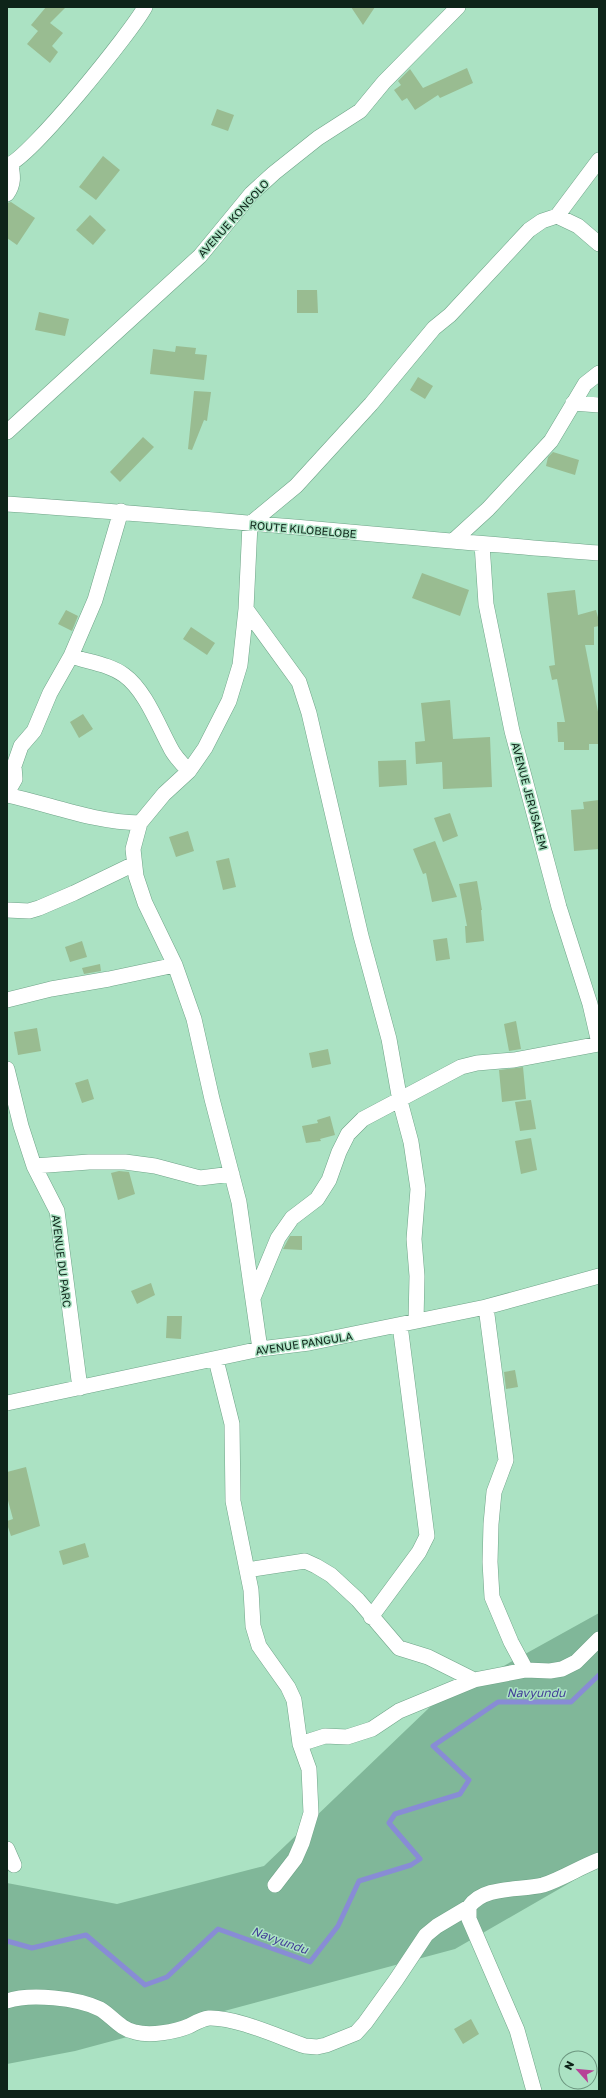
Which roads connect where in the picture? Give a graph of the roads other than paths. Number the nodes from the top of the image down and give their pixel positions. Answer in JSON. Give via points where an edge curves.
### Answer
{"nodes":[{"id":1,"x":145,"y":7,"type":"edge"},
{"id":2,"x":458,"y":7,"type":"edge"},
{"id":3,"x":599,"y":160,"type":"edge"},
{"id":4,"x":9,"y":165,"type":"edge"},
{"id":5,"x":7,"y":194,"type":"edge"},
{"id":6,"x":557,"y":216,"type":"junction"},
{"id":7,"x":599,"y":244,"type":"edge"},
{"id":8,"x":599,"y":373,"type":"edge"},
{"id":9,"x":573,"y":403,"type":"junction"},
{"id":10,"x":599,"y":405,"type":"edge"},
{"id":11,"x":7,"y":432,"type":"edge"},
{"id":12,"x":7,"y":504,"type":"edge"},
{"id":13,"x":120,"y":511,"type":"junction"},
{"id":14,"x":250,"y":524,"type":"junction"},
{"id":15,"x":453,"y":541,"type":"junction"},
{"id":16,"x":482,"y":544,"type":"junction"},
{"id":17,"x":599,"y":553,"type":"edge"},
{"id":18,"x":246,"y":610,"type":"junction"},
{"id":19,"x":72,"y":656,"type":"junction"},
{"id":20,"x":189,"y":771,"type":"junction"},
{"id":21,"x":7,"y":794,"type":"edge"},
{"id":22,"x":140,"y":823,"type":"junction"},
{"id":23,"x":134,"y":864,"type":"junction"},
{"id":24,"x":7,"y":910,"type":"edge"},
{"id":25,"x":175,"y":965,"type":"junction"},
{"id":26,"x":7,"y":1000,"type":"edge"},
{"id":27,"x":599,"y":1043,"type":"edge"},
{"id":28,"x":7,"y":1069,"type":"edge"},
{"id":29,"x":400,"y":1101,"type":"junction"},
{"id":30,"x":34,"y":1166,"type":"junction"},
{"id":31,"x":232,"y":1174,"type":"junction"},
{"id":32,"x":599,"y":1276,"type":"edge"},
{"id":33,"x":253,"y":1299,"type":"junction"},
{"id":34,"x":486,"y":1307,"type":"junction"},
{"id":35,"x":416,"y":1321,"type":"junction"},
{"id":36,"x":400,"y":1325,"type":"junction"},
{"id":37,"x":260,"y":1349,"type":"junction"},
{"id":38,"x":216,"y":1360,"type":"junction"},
{"id":39,"x":80,"y":1388,"type":"junction"},
{"id":40,"x":7,"y":1403,"type":"edge"},
{"id":41,"x":247,"y":1570,"type":"junction"},
{"id":42,"x":371,"y":1617,"type":"junction"},
{"id":43,"x":599,"y":1639,"type":"edge"},
{"id":44,"x":526,"y":1670,"type":"junction"},
{"id":45,"x":474,"y":1680,"type":"junction"},
{"id":46,"x":300,"y":1744,"type":"junction"},
{"id":47,"x":7,"y":1850,"type":"edge"},
{"id":48,"x":599,"y":1860,"type":"edge"},
{"id":49,"x":14,"y":1865,"type":"dead end"},
{"id":50,"x":275,"y":1885,"type":"dead end"},
{"id":51,"x":469,"y":1907,"type":"junction"},
{"id":52,"x":7,"y":2001,"type":"edge"},
{"id":53,"x":534,"y":2091,"type":"edge"}],
"edges":[{"from":1,"to":4,"type":"street","via":[[94,75],[21,158]]},
{"from":2,"to":11,"type":"street","name":"AVENUE KONGOLO","via":[[389,77],[360,111],[318,138],[274,172],[251,194],[200,256]]},
{"from":3,"to":6,"type":"street"},
{"from":4,"to":5,"type":"street","via":[[14,176]]},
{"from":6,"to":7,"type":"street","via":[[578,226]]},
{"from":6,"to":14,"type":"street","via":[[542,221],[510,248],[464,301],[434,328],[371,404],[296,486]]},
{"from":8,"to":9,"type":"street","via":[[585,384]]},
{"from":9,"to":10,"type":"street"},
{"from":9,"to":15,"type":"street","via":[[551,441],[488,509]]},
{"from":12,"to":13,"type":"street","name":"ROUTE KILOBELOBE"},
{"from":13,"to":14,"type":"street","name":"ROUTE KILOBELOBE"},
{"from":13,"to":19,"type":"street","via":[[95,600]]},
{"from":14,"to":15,"type":"street","name":"ROUTE KILOBELOBE"},
{"from":14,"to":18,"type":"street"},
{"from":15,"to":16,"type":"street","name":"ROUTE KILOBELOBE"},
{"from":16,"to":17,"type":"street","name":"ROUTE KILOBELOBE"},
{"from":16,"to":27,"type":"street","name":"AVENUE JERUSALEM","via":[[486,604],[512,731],[559,907],[590,1004]]},
{"from":18,"to":20,"type":"street","via":[[240,665],[229,701],[206,748]]},
{"from":18,"to":29,"type":"street","via":[[299,682],[309,713],[360,936],[389,1039]]},
{"from":19,"to":20,"type":"street","via":[[124,675],[152,712],[170,748]]},
{"from":19,"to":21,"type":"street","via":[[50,694],[34,731],[21,746],[14,766],[15,779]]},
{"from":20,"to":22,"type":"street","via":[[164,794]]},
{"from":21,"to":22,"type":"street","via":[[97,819],[118,823]]},
{"from":22,"to":23,"type":"street","via":[[133,849]]},
{"from":23,"to":24,"type":"street","via":[[39,908],[29,911]]},
{"from":23,"to":25,"type":"street","via":[[145,903]]},
{"from":25,"to":26,"type":"street"},
{"from":25,"to":31,"type":"street","via":[[194,1019]]},
{"from":27,"to":29,"type":"street","via":[[514,1060],[462,1067]]},
{"from":28,"to":30,"type":"street","name":"AVENUE DU PARC"},
{"from":29,"to":33,"type":"street","via":[[363,1119],[348,1134],[329,1180],[316,1199],[292,1218],[278,1238]]},
{"from":29,"to":35,"type":"street","via":[[411,1142],[418,1189],[414,1239],[417,1276]]},
{"from":30,"to":31,"type":"street","via":[[126,1162],[155,1166],[200,1178]]},
{"from":30,"to":39,"type":"street","name":"AVENUE DU PARC","via":[[57,1211]]},
{"from":31,"to":33,"type":"street","via":[[239,1202]]},
{"from":32,"to":34,"type":"street","name":"AVENUE PANGULA"},
{"from":33,"to":37,"type":"street"},
{"from":34,"to":35,"type":"street","name":"AVENUE PANGULA"},
{"from":34,"to":44,"type":"street","via":[[506,1460],[494,1492],[490,1562],[492,1597]]},
{"from":35,"to":36,"type":"street","name":"AVENUE PANGULA"},
{"from":36,"to":37,"type":"street","name":"AVENUE PANGULA","via":[[309,1343]]},
{"from":36,"to":42,"type":"street","via":[[427,1536],[415,1558]]},
{"from":37,"to":38,"type":"street","name":"AVENUE PANGULA"},
{"from":38,"to":39,"type":"street","name":"AVENUE PANGULA"},
{"from":38,"to":41,"type":"street","via":[[232,1424],[233,1501]]},
{"from":39,"to":40,"type":"street","name":"AVENUE PANGULA"},
{"from":41,"to":42,"type":"street","via":[[305,1562],[331,1575],[358,1600]]},
{"from":41,"to":46,"type":"street","via":[[253,1626],[260,1646],[294,1700]]},
{"from":42,"to":45,"type":"street","via":[[399,1648],[428,1657]]},
{"from":43,"to":44,"type":"street","via":[[576,1662],[562,1669]]},
{"from":44,"to":45,"type":"street"},
{"from":45,"to":46,"type":"street","via":[[399,1711],[372,1729],[347,1737],[325,1736]]},
{"from":46,"to":50,"type":"street","via":[[309,1769],[311,1814],[295,1859]]},
{"from":47,"to":49,"type":"street"},
{"from":48,"to":51,"type":"street","via":[[543,1885],[488,1893]]},
{"from":51,"to":52,"type":"street","via":[[426,1935],[365,2023],[356,2032],[317,2047],[305,2046],[235,2022],[218,2019],[208,2018],[188,2027],[162,2032],[136,2033],[91,2005],[60,1998],[17,1998]]},
{"from":51,"to":53,"type":"street","via":[[469,1919],[517,2030]]}]}
